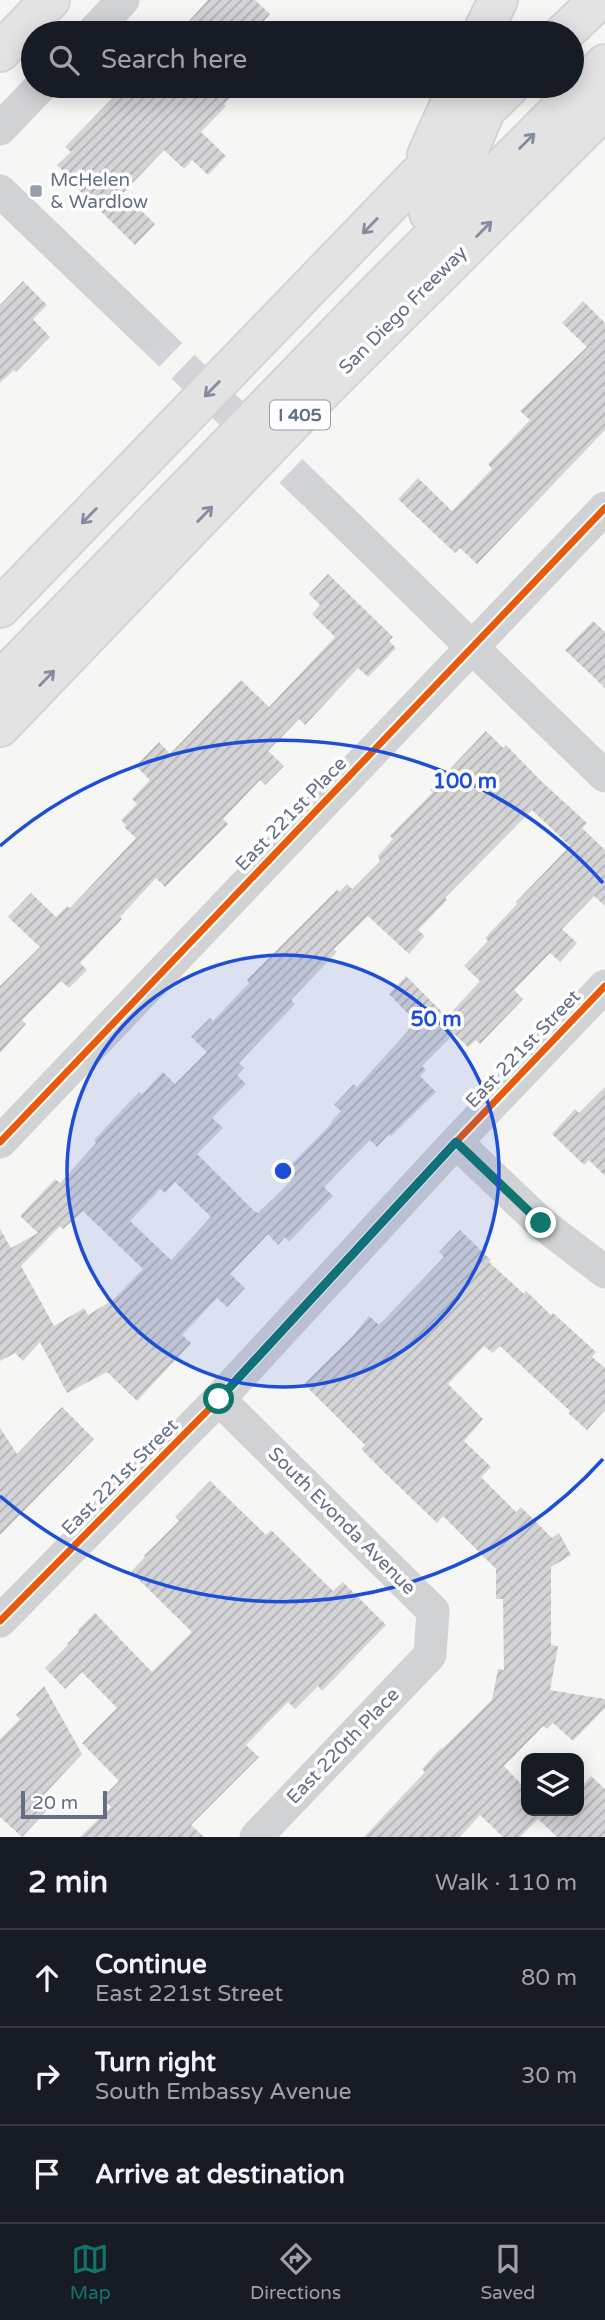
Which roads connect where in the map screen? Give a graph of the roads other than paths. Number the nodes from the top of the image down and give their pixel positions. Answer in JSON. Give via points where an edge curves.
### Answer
{"nodes":[{"id":1,"x":50,"y":0,"type":"edge"},
{"id":2,"x":123,"y":0,"type":"edge"},
{"id":3,"x":498,"y":0,"type":"edge"},
{"id":4,"x":599,"y":0,"type":"edge"},
{"id":5,"x":30,"y":21,"type":"edge"},
{"id":6,"x":103,"y":21,"type":"edge"},
{"id":7,"x":488,"y":21,"type":"edge"},
{"id":8,"x":577,"y":21,"type":"edge"},
{"id":9,"x":21,"y":30,"type":"edge"},
{"id":10,"x":0,"y":52,"type":"edge"},
{"id":11,"x":605,"y":64,"type":"edge"},
{"id":12,"x":584,"y":85,"type":"edge"},
{"id":13,"x":30,"y":98,"type":"edge"},
{"id":14,"x":481,"y":98,"type":"edge"},
{"id":15,"x":483,"y":98,"type":"edge"},
{"id":16,"x":571,"y":98,"type":"edge"},
{"id":17,"x":605,"y":109,"type":"edge"},
{"id":18,"x":0,"y":129,"type":"edge"},
{"id":19,"x":0,"y":191,"type":"edge"},
{"id":20,"x":147,"y":332,"type":"tunnel mouth"},
{"id":21,"x":318,"y":497,"type":"tunnel mouth"},
{"id":22,"x":605,"y":508,"type":"edge"},
{"id":23,"x":0,"y":608,"type":"edge"},
{"id":24,"x":471,"y":648,"type":"junction"},
{"id":25,"x":0,"y":652,"type":"edge"},
{"id":26,"x":0,"y":681,"type":"edge"},
{"id":27,"x":0,"y":727,"type":"edge"},
{"id":28,"x":605,"y":776,"type":"edge"},
{"id":29,"x":605,"y":986,"type":"edge"},
{"id":30,"x":0,"y":1142,"type":"edge"},
{"id":31,"x":456,"y":1142,"type":"junction"},
{"id":32,"x":605,"y":1272,"type":"edge"},
{"id":33,"x":219,"y":1399,"type":"junction"},
{"id":34,"x":0,"y":1621,"type":"edge"},
{"id":35,"x":430,"y":1655,"type":"joint"},
{"id":36,"x":256,"y":1837,"type":"edge"}],
"edges":[{"from":1,"to":5,"type":"main road"},
{"from":2,"to":6,"type":"street"},
{"from":3,"to":7,"type":"main road"},
{"from":4,"to":8,"type":"main road"},
{"from":9,"to":10,"type":"main road"},
{"from":12,"to":11,"type":"main road","one_way":true},
{"from":13,"to":18,"type":"street"},
{"from":14,"to":23,"type":"main road","one_way":true,"via":[[417,176]]},
{"from":15,"to":25,"type":"main road","via":[[451,191]]},
{"from":26,"to":16,"type":"main road","one_way":true},
{"from":27,"to":17,"type":"main road","name":"San Diego Freeway","number":"I 405","one_way":true,"via":[[327,386]]},
{"from":19,"to":20,"type":"street"},
{"from":21,"to":24,"type":"street"},
{"from":22,"to":24,"type":"street","name":"East 221st Place"},
{"from":24,"to":28,"type":"street"},
{"from":24,"to":30,"type":"street","name":"East 221st Place"},
{"from":29,"to":31,"type":"street","name":"East 221st Street"},
{"from":31,"to":32,"type":"street","via":[[541,1223]]},
{"from":31,"to":33,"type":"street","name":"East 221st Street"},
{"from":33,"to":34,"type":"street","name":"East 221st Street"},
{"from":33,"to":35,"type":"street","name":"South Evonda Avenue","via":[[433,1611]]},
{"from":35,"to":36,"type":"street","name":"East 220th Place"}]}
